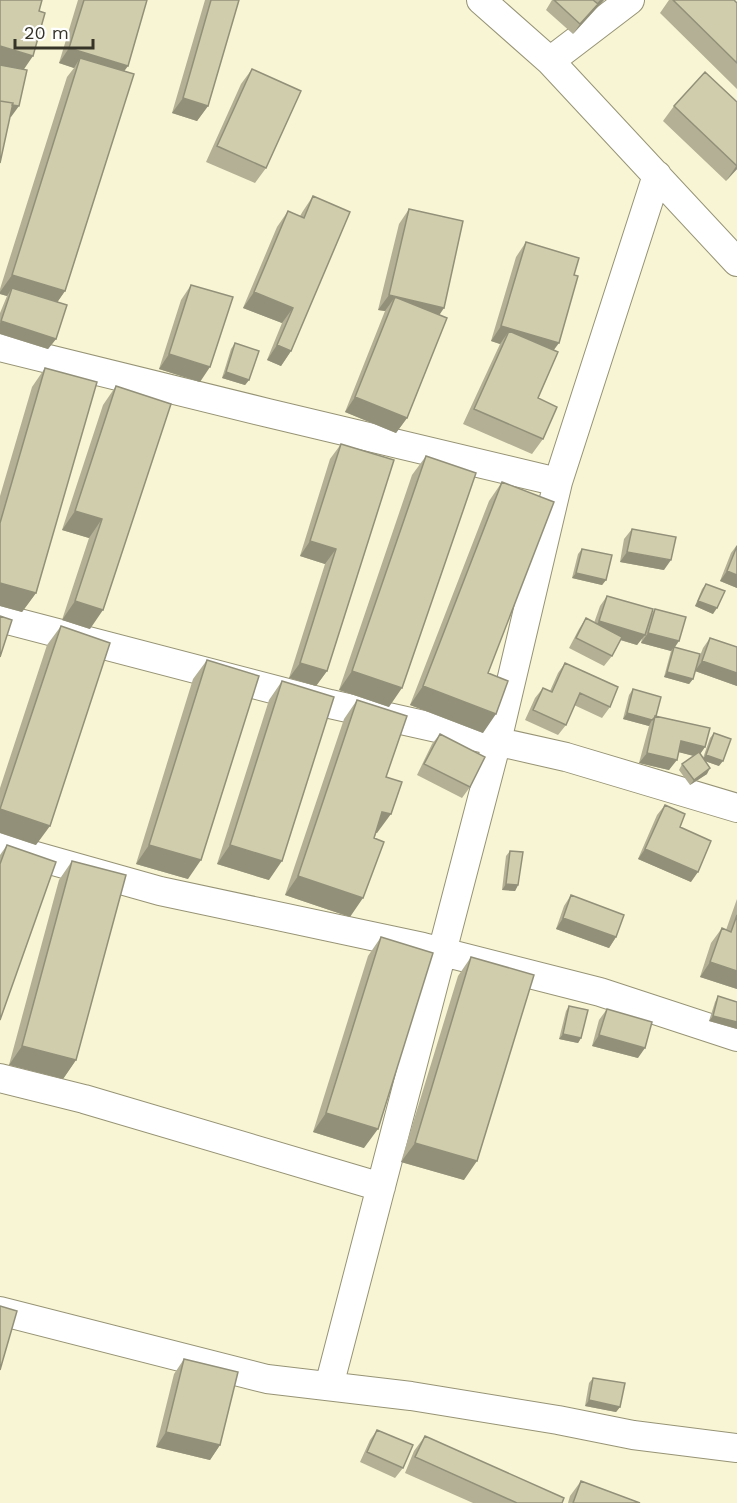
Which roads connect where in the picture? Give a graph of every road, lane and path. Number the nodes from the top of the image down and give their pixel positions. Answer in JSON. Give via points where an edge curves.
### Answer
{"nodes":[{"id":1,"x":481,"y":0,"type":"edge"},
{"id":2,"x":630,"y":0,"type":"edge"},
{"id":3,"x":550,"y":61,"type":"junction"},
{"id":4,"x":657,"y":175,"type":"junction"},
{"id":5,"x":737,"y":262,"type":"edge"},
{"id":6,"x":0,"y":347,"type":"edge"},
{"id":7,"x":558,"y":482,"type":"junction"},
{"id":8,"x":0,"y":618,"type":"edge"},
{"id":9,"x":497,"y":741,"type":"junction"},
{"id":10,"x":737,"y":808,"type":"edge"},
{"id":11,"x":0,"y":846,"type":"edge"},
{"id":12,"x":441,"y":952,"type":"junction"},
{"id":13,"x":737,"y":1037,"type":"edge"},
{"id":14,"x":0,"y":1078,"type":"edge"},
{"id":15,"x":381,"y":1187,"type":"junction"},
{"id":16,"x":0,"y":1311,"type":"edge"},
{"id":17,"x":329,"y":1386,"type":"junction"},
{"id":18,"x":737,"y":1448,"type":"edge"}],
"edges":[{"from":1,"to":3,"type":"street"},
{"from":2,"to":3,"type":"street"},
{"from":3,"to":4,"type":"street"},
{"from":4,"to":5,"type":"street"},
{"from":4,"to":7,"type":"street"},
{"from":6,"to":7,"type":"street"},
{"from":7,"to":9,"type":"street"},
{"from":8,"to":9,"type":"street","via":[[330,704]]},
{"from":9,"to":10,"type":"street","via":[[566,757]]},
{"from":9,"to":12,"type":"street"},
{"from":11,"to":12,"type":"street","via":[[160,891]]},
{"from":12,"to":13,"type":"street","via":[[600,992]]},
{"from":12,"to":15,"type":"street"},
{"from":14,"to":15,"type":"street"},
{"from":15,"to":17,"type":"street"},
{"from":16,"to":17,"type":"street","via":[[267,1379]]},
{"from":17,"to":18,"type":"street"}]}
